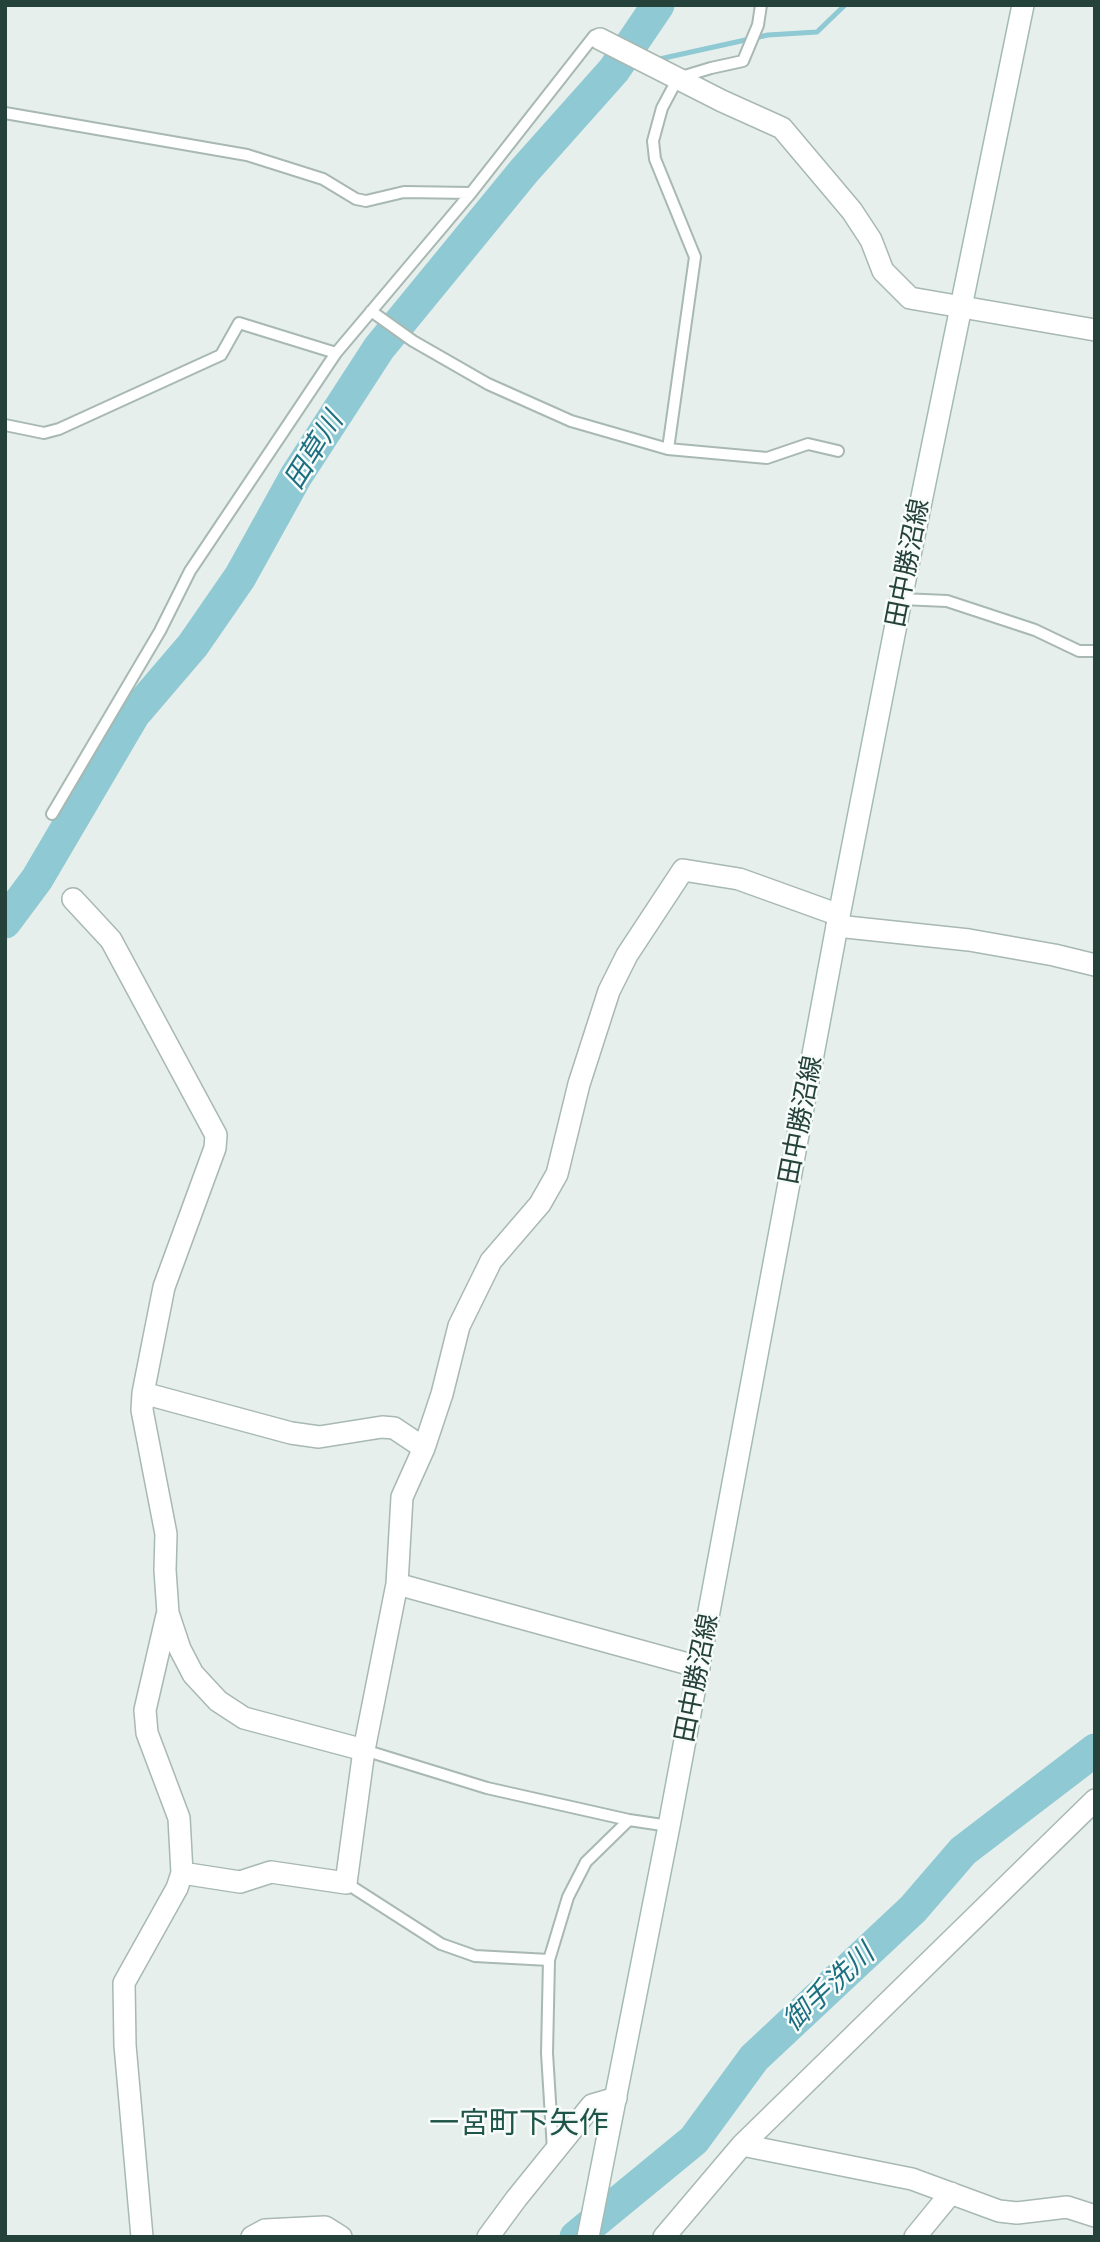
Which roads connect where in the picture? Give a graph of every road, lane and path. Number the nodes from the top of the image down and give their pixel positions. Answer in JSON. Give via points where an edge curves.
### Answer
{"nodes":[{"id":1,"x":761,"y":5,"type":"edge"},
{"id":2,"x":1022,"y":6,"type":"edge"},
{"id":3,"x":600,"y":39,"type":"joint"},
{"id":4,"x":672,"y":76,"type":"junction"},
{"id":5,"x":5,"y":113,"type":"edge"},
{"id":6,"x":471,"y":193,"type":"junction"},
{"id":7,"x":961,"y":307,"type":"junction"},
{"id":8,"x":374,"y":313,"type":"junction"},
{"id":9,"x":1095,"y":330,"type":"edge"},
{"id":10,"x":336,"y":352,"type":"junction"},
{"id":11,"x":5,"y":425,"type":"edge"},
{"id":12,"x":668,"y":449,"type":"junction"},
{"id":13,"x":838,"y":451,"type":"dead end"},
{"id":14,"x":901,"y":599,"type":"junction"},
{"id":15,"x":1095,"y":651,"type":"edge"},
{"id":16,"x":52,"y":814,"type":"dead end"},
{"id":17,"x":73,"y":898,"type":"dead end"},
{"id":18,"x":838,"y":921,"type":"junction"},
{"id":19,"x":1095,"y":965,"type":"edge"},
{"id":20,"x":143,"y":1392,"type":"junction"},
{"id":21,"x":424,"y":1448,"type":"junction"},
{"id":22,"x":397,"y":1584,"type":"junction"},
{"id":23,"x":168,"y":1613,"type":"junction"},
{"id":24,"x":699,"y":1667,"type":"junction"},
{"id":25,"x":364,"y":1750,"type":"junction"},
{"id":26,"x":1095,"y":1800,"type":"edge"},
{"id":27,"x":629,"y":1820,"type":"junction"},
{"id":28,"x":669,"y":1826,"type":"junction"},
{"id":29,"x":182,"y":1873,"type":"junction"},
{"id":30,"x":346,"y":1883,"type":"junction"},
{"id":31,"x":549,"y":1960,"type":"junction"},
{"id":32,"x":616,"y":2098,"type":"junction"},
{"id":33,"x":742,"y":2145,"type":"junction"},
{"id":34,"x":554,"y":2152,"type":"junction"},
{"id":35,"x":951,"y":2193,"type":"junction"},
{"id":36,"x":1095,"y":2216,"type":"edge"},
{"id":37,"x":142,"y":2237,"type":"edge"},
{"id":38,"x":252,"y":2237,"type":"edge"},
{"id":39,"x":341,"y":2237,"type":"edge"},
{"id":40,"x":488,"y":2237,"type":"edge"},
{"id":41,"x":588,"y":2237,"type":"edge"},
{"id":42,"x":664,"y":2237,"type":"edge"},
{"id":43,"x":915,"y":2237,"type":"edge"}],
"edges":[{"from":1,"to":4,"type":"lane","via":[[743,61]]},
{"from":2,"to":7,"type":"street","name":"田中勝沼線"},
{"from":3,"to":4,"type":"street"},
{"from":3,"to":6,"type":"lane","via":[[594,36]]},
{"from":4,"to":7,"type":"street","via":[[782,128],[852,211],[871,240],[883,271],[910,298]]},
{"from":4,"to":12,"type":"lane","via":[[653,141],[655,159],[695,257]]},
{"from":5,"to":6,"type":"lane","via":[[247,155],[323,179],[366,201],[404,192]]},
{"from":6,"to":8,"type":"lane"},
{"from":7,"to":9,"type":"street"},
{"from":7,"to":14,"type":"street","name":"田中勝沼線"},
{"from":8,"to":10,"type":"lane"},
{"from":8,"to":12,"type":"lane","via":[[488,384],[570,421]]},
{"from":10,"to":11,"type":"lane","via":[[239,323],[221,355],[59,429],[44,433]]},
{"from":10,"to":16,"type":"lane","via":[[190,571],[160,631]]},
{"from":12,"to":13,"type":"lane","via":[[767,458],[808,444]]},
{"from":14,"to":15,"type":"lane","via":[[947,601],[1034,629],[1079,651]]},
{"from":14,"to":18,"type":"street","name":"田中勝沼線"},
{"from":17,"to":20,"type":"street","via":[[111,940],[216,1135],[164,1287]]},
{"from":18,"to":19,"type":"street"},
{"from":18,"to":21,"type":"street","via":[[739,879],[683,870],[609,991],[557,1174],[540,1204],[491,1261],[458,1326]]},
{"from":18,"to":24,"type":"street","name":"田中勝沼線"},
{"from":20,"to":21,"type":"street","via":[[291,1433],[319,1437],[394,1428]]},
{"from":20,"to":23,"type":"street","via":[[142,1410],[166,1534]]},
{"from":21,"to":22,"type":"street","via":[[402,1497]]},
{"from":22,"to":24,"type":"street"},
{"from":22,"to":25,"type":"street"},
{"from":23,"to":25,"type":"street","via":[[193,1674],[219,1701],[244,1718]]},
{"from":23,"to":29,"type":"street","via":[[145,1710],[147,1733],[179,1818]]},
{"from":24,"to":28,"type":"street","name":"田中勝沼線"},
{"from":25,"to":27,"type":"lane","via":[[487,1788]]},
{"from":25,"to":30,"type":"street"},
{"from":26,"to":33,"type":"street"},
{"from":27,"to":28,"type":"lane"},
{"from":27,"to":31,"type":"lane","via":[[586,1862],[568,1897]]},
{"from":28,"to":32,"type":"street","name":"田中勝沼線"},
{"from":29,"to":30,"type":"street","via":[[240,1882],[271,1872]]},
{"from":29,"to":37,"type":"street","via":[[124,1983]]},
{"from":30,"to":31,"type":"lane","via":[[441,1944],[475,1956]]},
{"from":31,"to":34,"type":"lane"},
{"from":32,"to":34,"type":"street","via":[[592,2105]]},
{"from":32,"to":41,"type":"street","name":"田中勝沼線"},
{"from":33,"to":35,"type":"street","via":[[912,2179]]},
{"from":33,"to":42,"type":"street"},
{"from":34,"to":40,"type":"street"},
{"from":35,"to":36,"type":"street","via":[[999,2211],[1067,2207]]},
{"from":35,"to":43,"type":"street"},
{"from":38,"to":39,"type":"street","via":[[265,2230],[325,2227]]}]}
